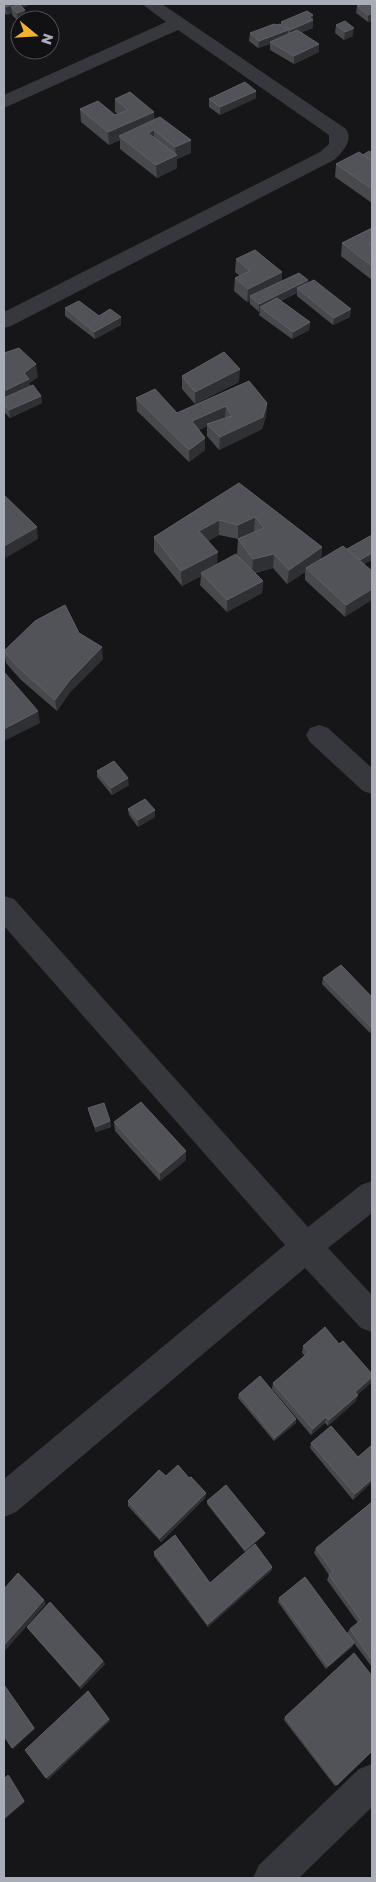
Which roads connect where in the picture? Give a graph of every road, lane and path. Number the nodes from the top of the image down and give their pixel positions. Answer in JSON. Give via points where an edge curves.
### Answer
{"nodes":[{"id":1,"x":151,"y":4,"type":"edge"},
{"id":2,"x":179,"y":23,"type":"junction"},
{"id":3,"x":4,"y":102,"type":"edge"},
{"id":4,"x":4,"y":321,"type":"edge"},
{"id":5,"x":318,"y":735,"type":"dead end"},
{"id":6,"x":372,"y":784,"type":"edge"},
{"id":7,"x":4,"y":907,"type":"edge"},
{"id":8,"x":372,"y":1195,"type":"edge"},
{"id":9,"x":306,"y":1247,"type":"junction"},
{"id":10,"x":372,"y":1317,"type":"edge"},
{"id":11,"x":4,"y":1500,"type":"edge"},
{"id":12,"x":372,"y":1782,"type":"edge"},
{"id":13,"x":272,"y":1878,"type":"edge"}],
"edges":[{"from":1,"to":2,"type":"street"},
{"from":2,"to":3,"type":"street"},
{"from":2,"to":4,"type":"street","via":[[339,133],[338,145],[327,156]]},
{"from":5,"to":6,"type":"street"},
{"from":7,"to":9,"type":"street"},
{"from":8,"to":9,"type":"street"},
{"from":9,"to":10,"type":"street"},
{"from":9,"to":11,"type":"street"},
{"from":12,"to":13,"type":"street"}]}
